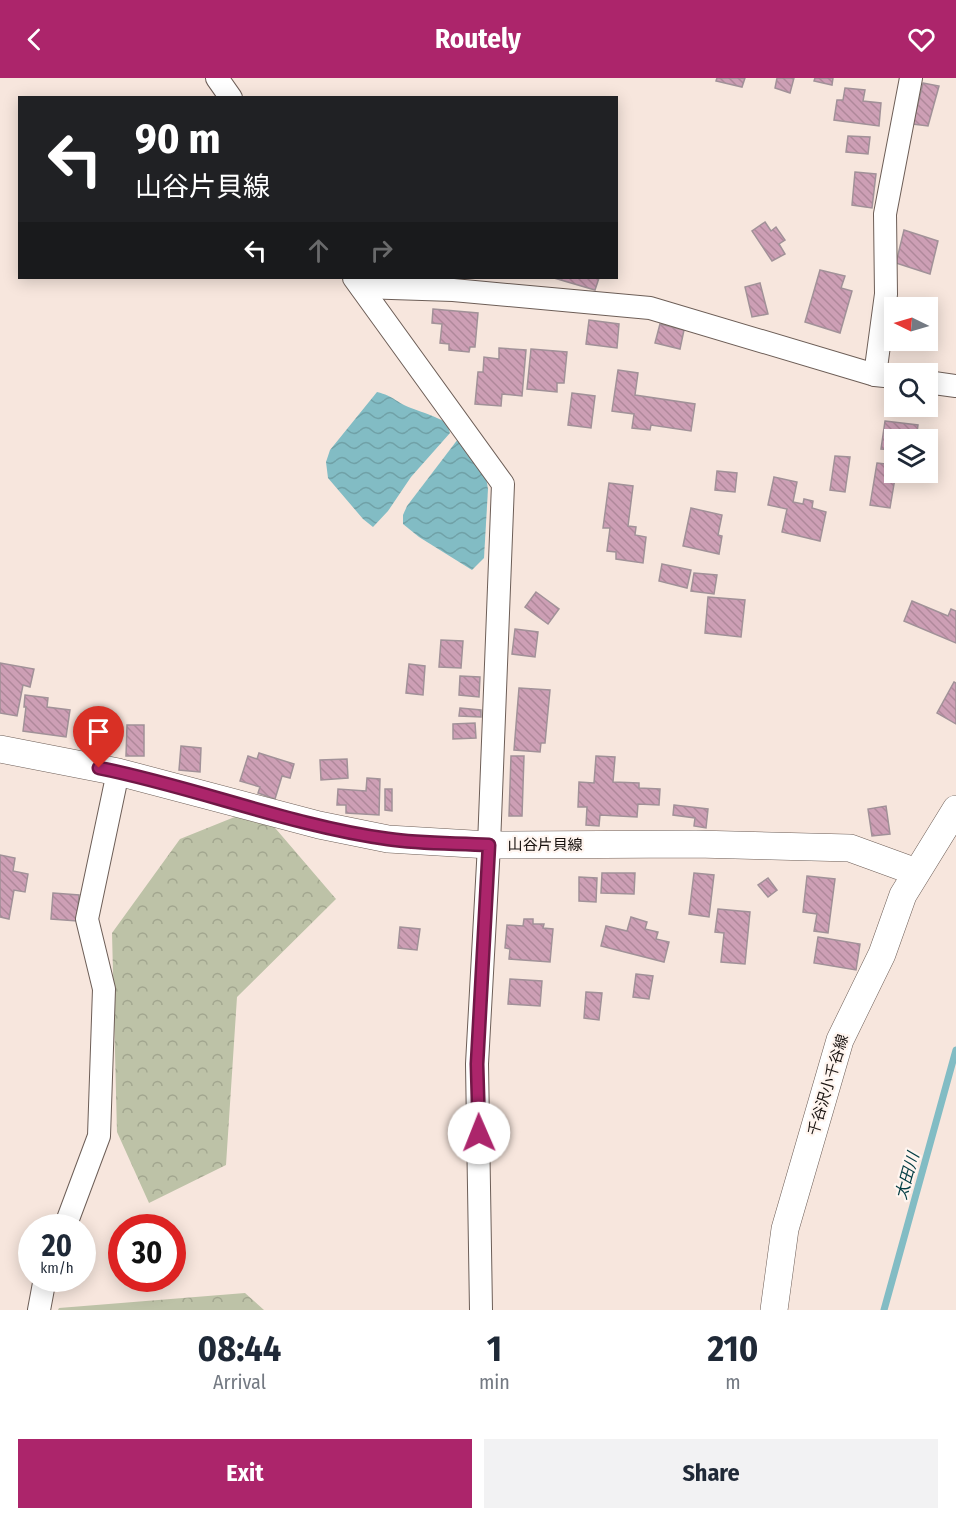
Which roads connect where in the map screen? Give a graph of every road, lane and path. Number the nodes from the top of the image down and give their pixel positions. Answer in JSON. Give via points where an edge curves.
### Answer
{"nodes":[{"id":1,"x":217,"y":78,"type":"edge"},
{"id":2,"x":911,"y":78,"type":"edge"},
{"id":3,"x":230,"y":96,"type":"edge"},
{"id":4,"x":358,"y":282,"type":"edge"},
{"id":5,"x":885,"y":363,"type":"edge"},
{"id":6,"x":884,"y":376,"type":"edge"},
{"id":7,"x":938,"y":384,"type":"edge"},
{"id":8,"x":956,"y":386,"type":"edge"},
{"id":9,"x":0,"y":749,"type":"edge"},
{"id":10,"x":118,"y":772,"type":"junction"},
{"id":11,"x":956,"y":809,"type":"edge"},
{"id":12,"x":489,"y":845,"type":"junction"},
{"id":13,"x":916,"y":872,"type":"junction"},
{"id":14,"x":70,"y":1214,"type":"edge"},
{"id":15,"x":42,"y":1292,"type":"edge"},
{"id":16,"x":39,"y":1310,"type":"edge"},
{"id":17,"x":481,"y":1310,"type":"edge"},
{"id":18,"x":774,"y":1310,"type":"edge"}],
"edges":[{"from":1,"to":3,"type":"street"},
{"from":2,"to":5,"type":"street","via":[[885,214]]},
{"from":4,"to":6,"type":"street","via":[[650,308]]},
{"from":4,"to":12,"type":"street","via":[[503,484]]},
{"from":7,"to":8,"type":"street"},
{"from":9,"to":10,"type":"main road","name":"山谷片貝線"},
{"from":10,"to":12,"type":"main road","name":"山谷片貝線","via":[[319,825],[388,839]]},
{"from":10,"to":14,"type":"street","via":[[87,919],[105,988],[99,1136]]},
{"from":11,"to":13,"type":"main road","name":"千谷沢小千谷線"},
{"from":12,"to":13,"type":"main road","name":"山谷片貝線","via":[[850,848]]},
{"from":12,"to":17,"type":"street","via":[[477,1064]]},
{"from":13,"to":18,"type":"main road","name":"千谷沢小千谷線","via":[[840,1040],[785,1228]]},
{"from":15,"to":16,"type":"street"}]}
